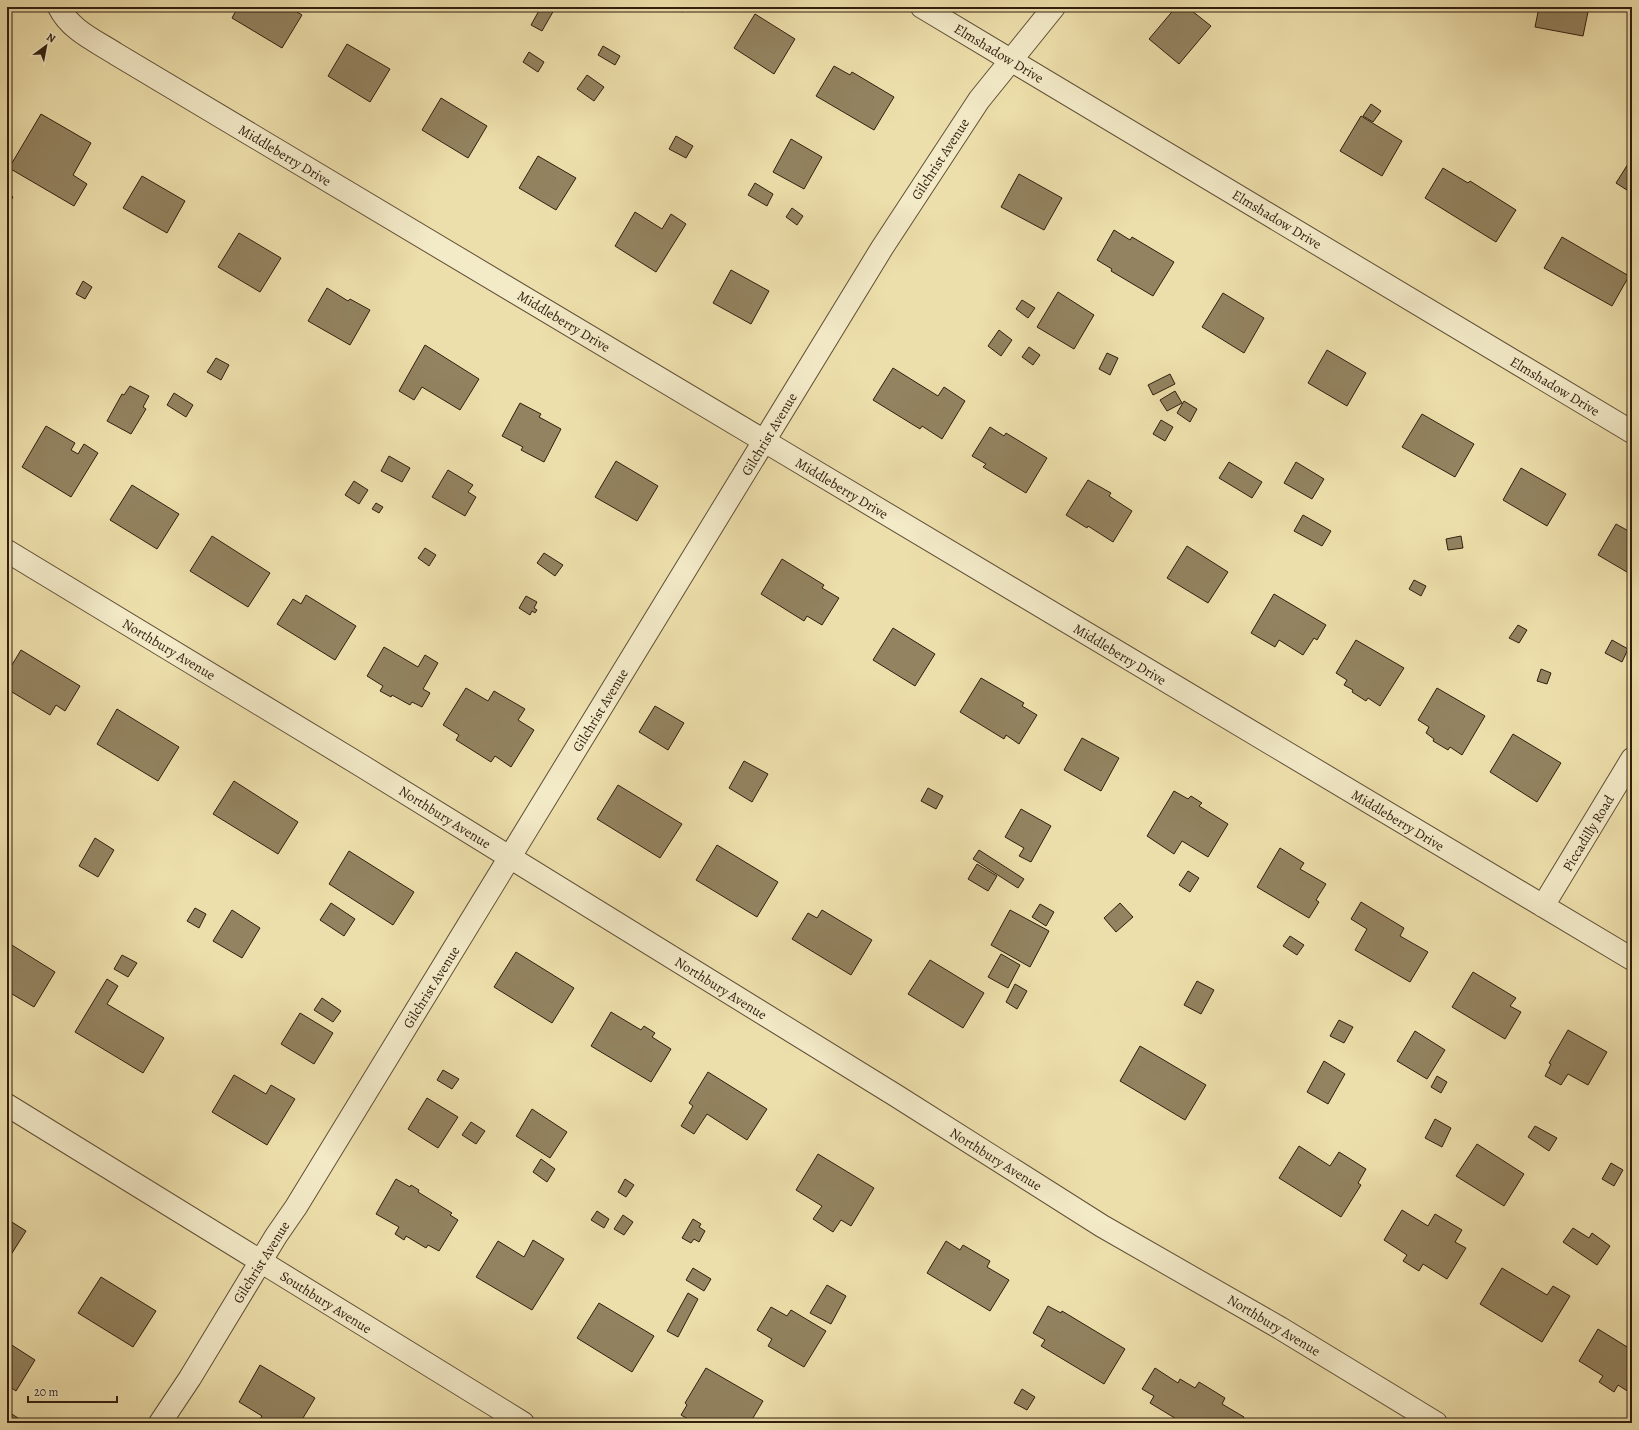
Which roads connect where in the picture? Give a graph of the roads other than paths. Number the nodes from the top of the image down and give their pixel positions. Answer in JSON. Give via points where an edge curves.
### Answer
{"nodes":[{"id":1,"x":59,"y":7,"type":"edge"},
{"id":2,"x":922,"y":7,"type":"edge"},
{"id":3,"x":1054,"y":7,"type":"edge"},
{"id":4,"x":1011,"y":60,"type":"junction"},
{"id":5,"x":1632,"y":432,"type":"edge"},
{"id":6,"x":764,"y":442,"type":"junction"},
{"id":7,"x":7,"y":551,"type":"edge"},
{"id":8,"x":1632,"y":759,"type":"edge"},
{"id":9,"x":510,"y":858,"type":"junction"},
{"id":10,"x":1543,"y":906,"type":"junction"},
{"id":11,"x":1632,"y":959,"type":"edge"},
{"id":12,"x":7,"y":1105,"type":"edge"},
{"id":13,"x":261,"y":1262,"type":"junction"},
{"id":14,"x":160,"y":1423,"type":"edge"},
{"id":15,"x":523,"y":1423,"type":"edge"},
{"id":16,"x":1436,"y":1423,"type":"edge"}],
"edges":[{"from":1,"to":6,"type":"street","name":"Middleberry Drive","via":[[74,27],[116,54]]},
{"from":2,"to":4,"type":"street","name":"Elmshadow Drive"},
{"from":3,"to":4,"type":"street","name":"Gilchrist Avenue"},
{"from":4,"to":5,"type":"street","name":"Elmshadow Drive"},
{"from":4,"to":6,"type":"street","name":"Gilchrist Avenue","via":[[979,100],[886,242]]},
{"from":6,"to":9,"type":"street","name":"Gilchrist Avenue"},
{"from":6,"to":10,"type":"street","name":"Middleberry Drive"},
{"from":7,"to":9,"type":"street","name":"Northbury Avenue"},
{"from":8,"to":10,"type":"street","name":"Piccadilly Road"},
{"from":9,"to":13,"type":"street","name":"Gilchrist Avenue"},
{"from":9,"to":16,"type":"street","name":"Northbury Avenue","via":[[1102,1226],[1280,1328]]},
{"from":10,"to":11,"type":"street","name":"Middleberry Drive"},
{"from":12,"to":13,"type":"street","name":"Southbury Avenue"},
{"from":13,"to":14,"type":"street","name":"Gilchrist Avenue"},
{"from":13,"to":15,"type":"street","name":"Southbury Avenue"}]}
